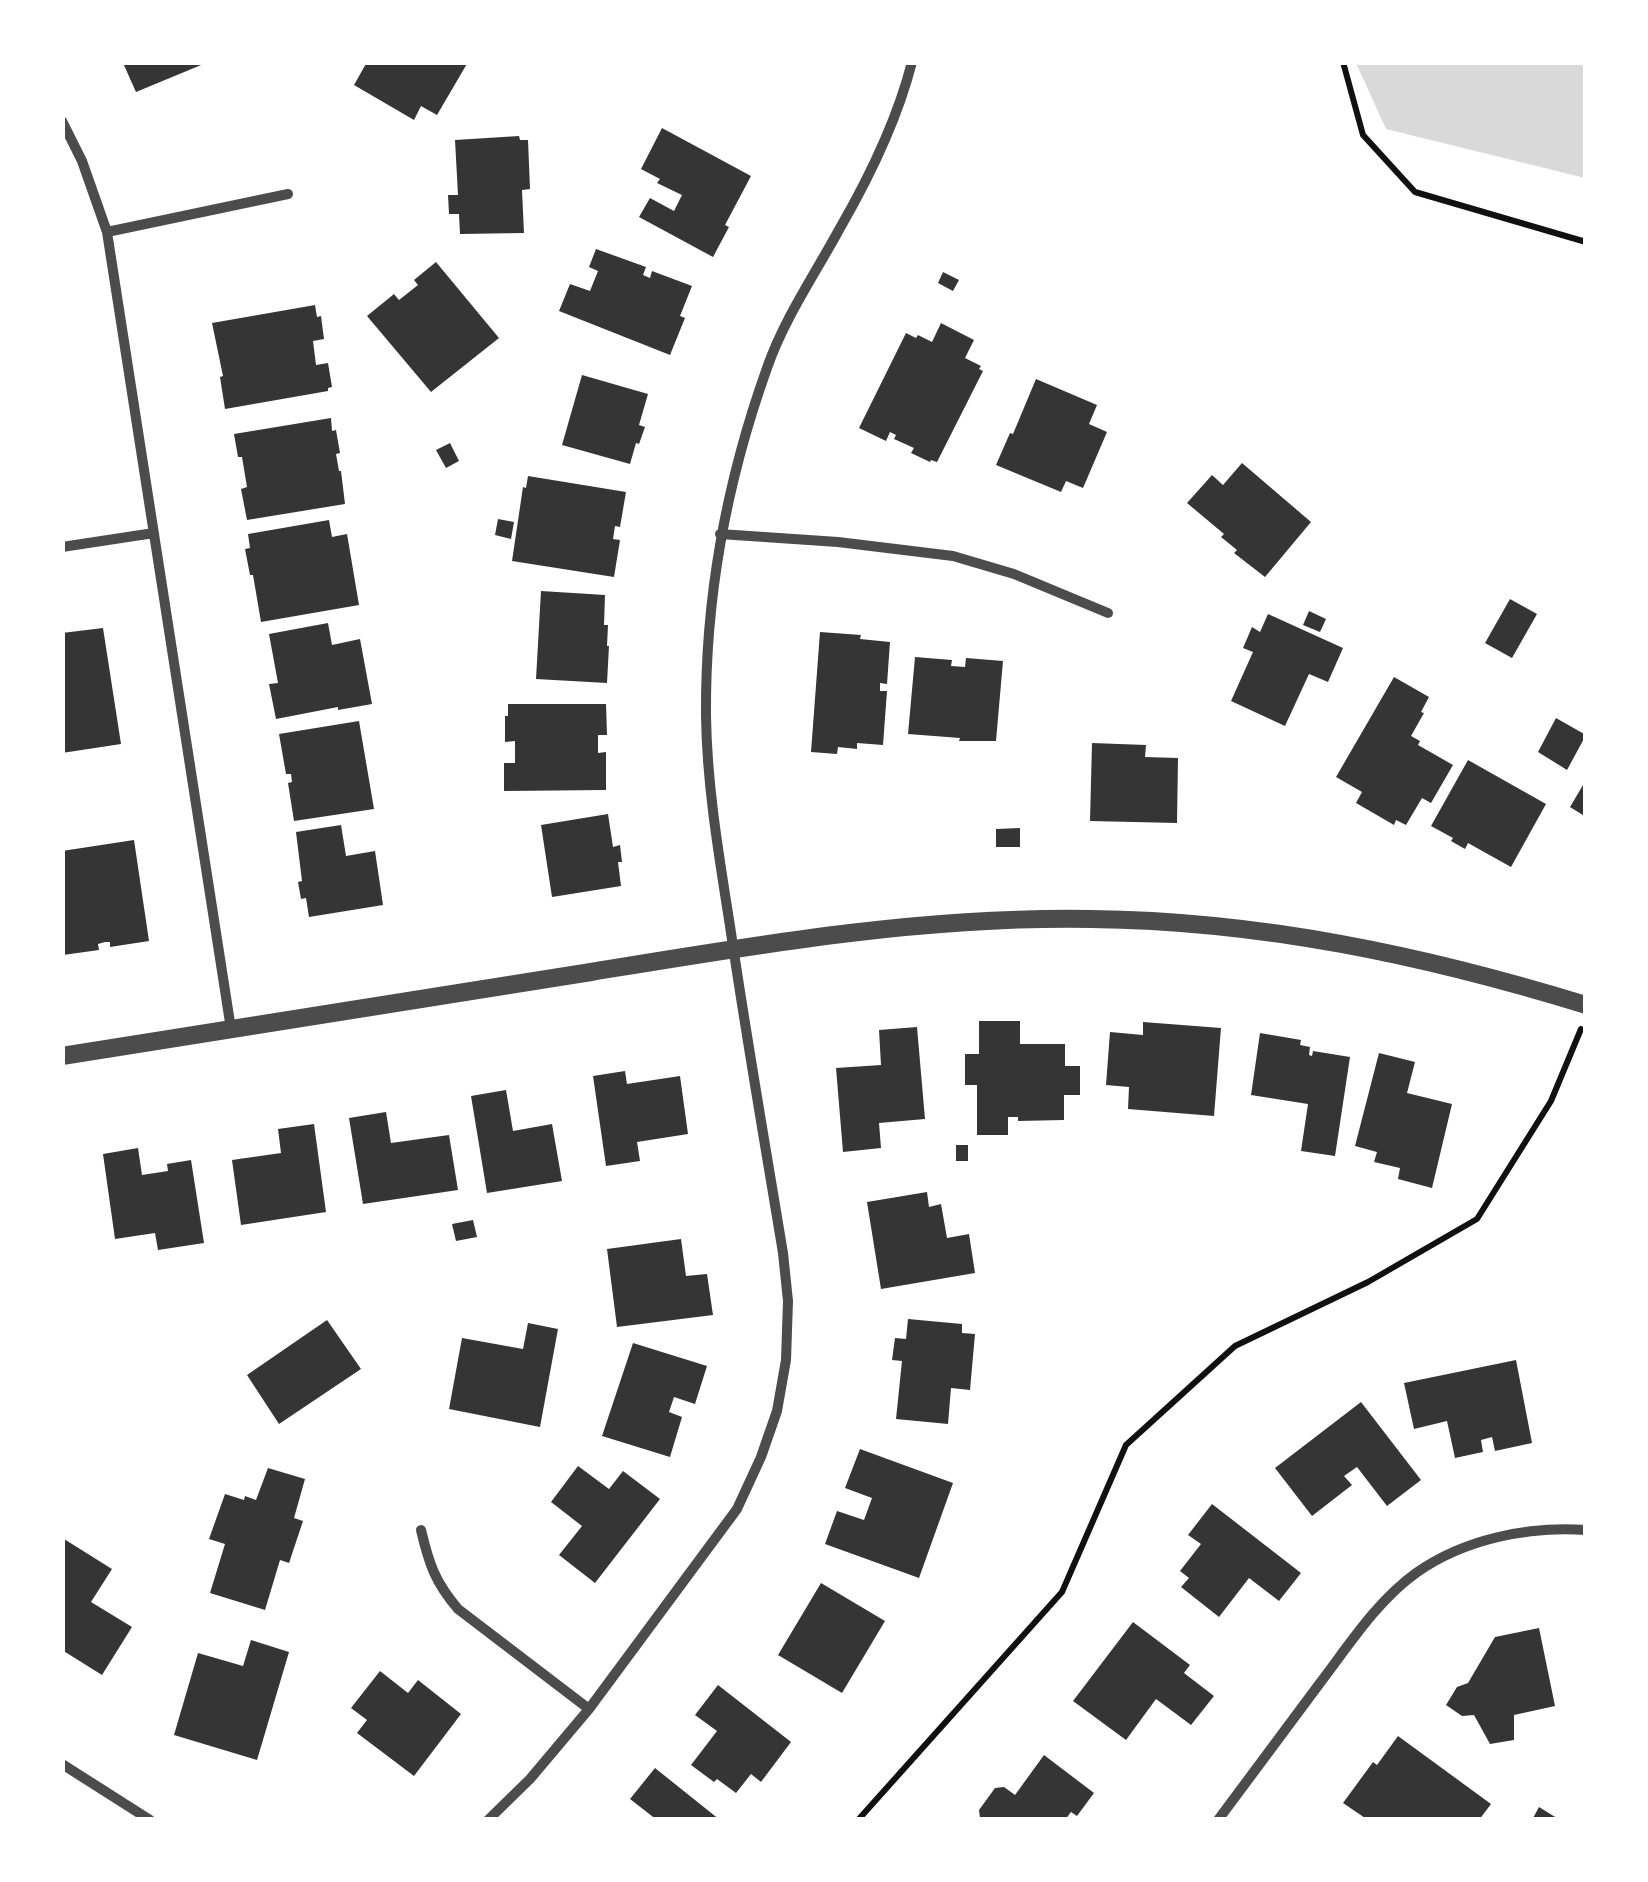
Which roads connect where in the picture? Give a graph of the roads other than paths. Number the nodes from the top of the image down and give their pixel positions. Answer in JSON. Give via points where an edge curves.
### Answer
{"nodes":[{"id":1,"x":912,"y":62,"type":"edge"},
{"id":2,"x":62,"y":121,"type":"edge"},
{"id":3,"x":288,"y":194,"type":"dead end"},
{"id":4,"x":106,"y":232,"type":"junction"},
{"id":5,"x":154,"y":532,"type":"junction"},
{"id":6,"x":720,"y":534,"type":"junction"},
{"id":7,"x":62,"y":548,"type":"edge"},
{"id":8,"x":1108,"y":612,"type":"dead end"},
{"id":9,"x":733,"y":948,"type":"junction"},
{"id":10,"x":1586,"y":1005,"type":"edge"},
{"id":11,"x":231,"y":1029,"type":"junction"},
{"id":12,"x":62,"y":1056,"type":"edge"},
{"id":13,"x":422,"y":1530,"type":"dead end"},
{"id":14,"x":1586,"y":1530,"type":"edge"},
{"id":15,"x":588,"y":1709,"type":"junction"},
{"id":16,"x":62,"y":1764,"type":"edge"},
{"id":17,"x":150,"y":1820,"type":"edge"},
{"id":18,"x":488,"y":1820,"type":"edge"},
{"id":19,"x":1218,"y":1820,"type":"edge"}],
"edges":[{"from":1,"to":6,"type":"street","via":[[874,163],[768,364]]},
{"from":2,"to":4,"type":"street"},
{"from":3,"to":4,"type":"street"},
{"from":4,"to":5,"type":"street"},
{"from":5,"to":7,"type":"street"},
{"from":5,"to":11,"type":"street"},
{"from":6,"to":8,"type":"street","via":[[953,556]]},
{"from":6,"to":9,"type":"street","via":[[706,716]]},
{"from":9,"to":10,"type":"street","via":[[1024,918],[1196,924],[1326,940]]},
{"from":9,"to":11,"type":"street"},
{"from":9,"to":15,"type":"street","via":[[788,1301],[777,1411],[737,1509]]},
{"from":11,"to":12,"type":"street"},
{"from":13,"to":15,"type":"street","via":[[441,1589],[458,1610]]},
{"from":14,"to":19,"type":"street","via":[[1491,1538],[1418,1572],[1377,1610]]},
{"from":15,"to":18,"type":"street"},
{"from":16,"to":17,"type":"street"}]}
